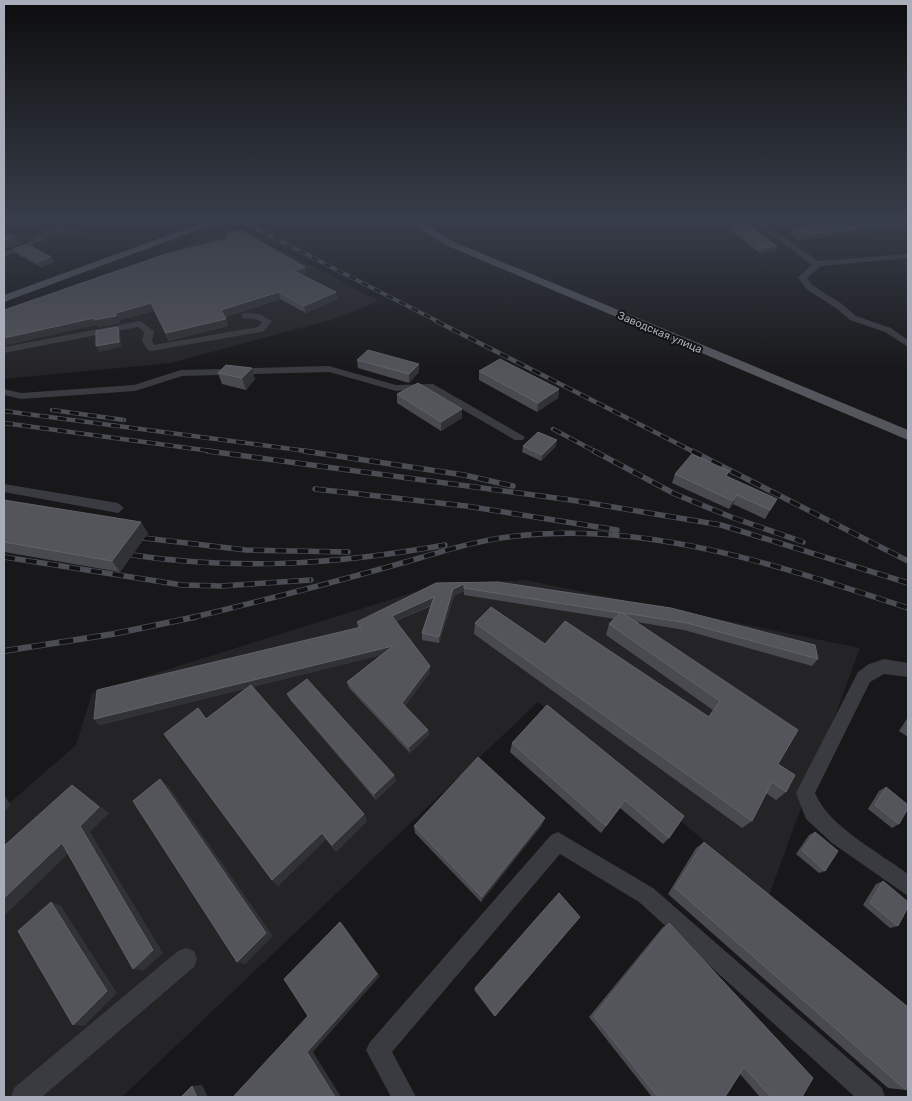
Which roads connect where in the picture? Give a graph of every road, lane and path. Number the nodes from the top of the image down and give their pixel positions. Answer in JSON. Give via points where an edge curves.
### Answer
{"nodes":[{"id":1,"x":81,"y":270,"type":"edge"},
{"id":2,"x":514,"y":270,"type":"edge"},
{"id":3,"x":812,"y":270,"type":"edge"},
{"id":4,"x":4,"y":299,"type":"edge"},
{"id":5,"x":245,"y":316,"type":"dead end"},
{"id":6,"x":908,"y":344,"type":"edge"},
{"id":7,"x":4,"y":350,"type":"edge"},
{"id":8,"x":4,"y":392,"type":"edge"},
{"id":9,"x":908,"y":435,"type":"edge"},
{"id":10,"x":520,"y":437,"type":"dead end"},
{"id":11,"x":4,"y":488,"type":"edge"},
{"id":12,"x":118,"y":508,"type":"dead end"},
{"id":13,"x":908,"y":670,"type":"edge"},
{"id":14,"x":908,"y":886,"type":"edge"},
{"id":15,"x":186,"y":958,"type":"dead end"},
{"id":16,"x":23,"y":1097,"type":"edge"},
{"id":17,"x":404,"y":1097,"type":"edge"},
{"id":18,"x":873,"y":1097,"type":"edge"}],
"edges":[{"from":1,"to":4,"type":"main road"},
{"from":2,"to":9,"type":"main road","name":"Заводская улица"},
{"from":3,"to":6,"type":"street","via":[[802,277],[809,287],[853,318],[888,330]]},
{"from":5,"to":7,"type":"street","via":[[268,321],[261,329],[151,348],[147,341],[149,331],[140,324]]},
{"from":8,"to":10,"type":"street","via":[[21,396],[135,388],[181,373],[328,369],[396,388],[429,386]]},
{"from":11,"to":12,"type":"street"},
{"from":13,"to":14,"type":"street","via":[[894,666],[874,667],[864,677],[805,793],[812,812],[839,836]]},
{"from":15,"to":16,"type":"street"},
{"from":17,"to":18,"type":"street","via":[[378,1050],[558,842],[646,895]]}]}
